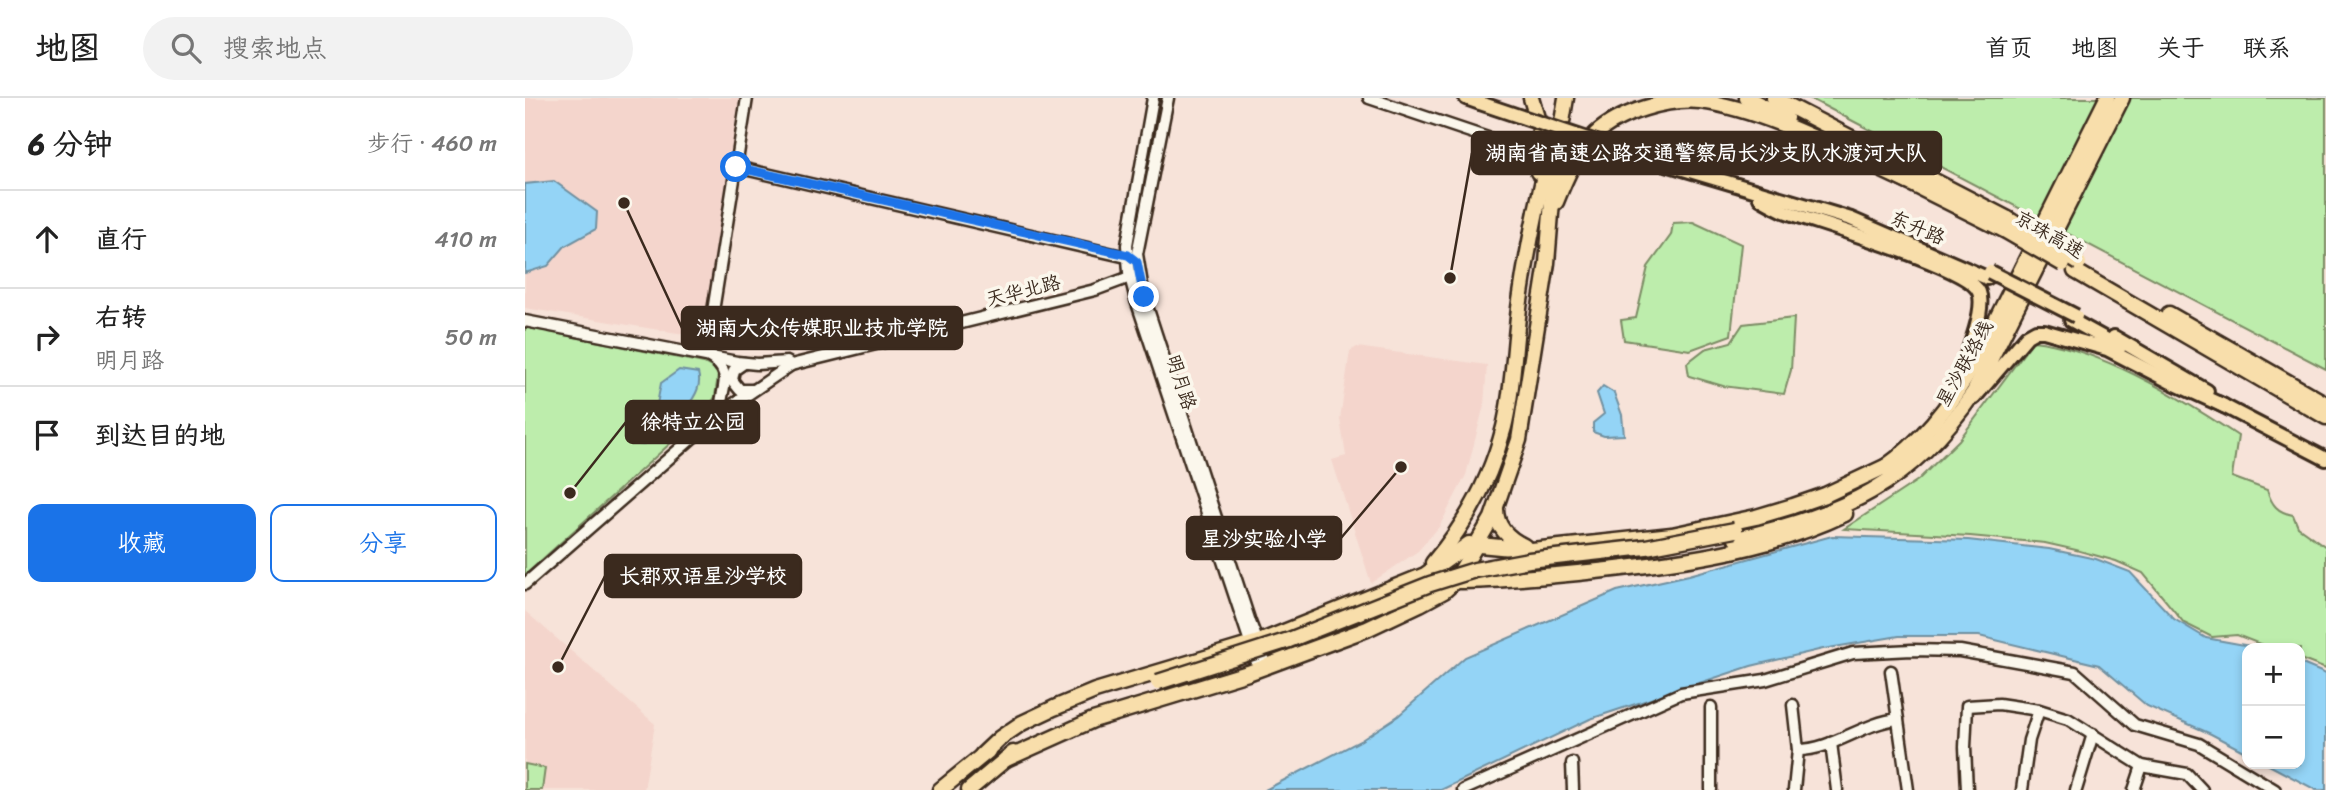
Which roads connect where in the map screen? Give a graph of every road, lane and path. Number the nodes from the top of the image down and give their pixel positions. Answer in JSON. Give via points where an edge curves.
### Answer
{"nodes":[{"id":1,"x":747,"y":98,"type":"edge"},
{"id":2,"x":1153,"y":98,"type":"edge"},
{"id":3,"x":1168,"y":98,"type":"edge"},
{"id":4,"x":1369,"y":98,"type":"edge"},
{"id":5,"x":1466,"y":98,"type":"edge"},
{"id":6,"x":1531,"y":98,"type":"edge"},
{"id":7,"x":1559,"y":98,"type":"edge"},
{"id":8,"x":1566,"y":98,"type":"edge"},
{"id":9,"x":1747,"y":98,"type":"edge"},
{"id":10,"x":1774,"y":98,"type":"edge"},
{"id":11,"x":2107,"y":98,"type":"edge"},
{"id":12,"x":2122,"y":98,"type":"edge"},
{"id":13,"x":1486,"y":101,"type":"edge"},
{"id":14,"x":1491,"y":139,"type":"dead end"},
{"id":15,"x":1627,"y":149,"type":"junction"},
{"id":16,"x":736,"y":167,"type":"junction"},
{"id":17,"x":1908,"y":183,"type":"junction"},
{"id":18,"x":1738,"y":187,"type":"junction"},
{"id":19,"x":1537,"y":202,"type":"junction"},
{"id":20,"x":1550,"y":216,"type":"junction"},
{"id":21,"x":2005,"y":224,"type":"junction"},
{"id":22,"x":1128,"y":255,"type":"junction"},
{"id":23,"x":2077,"y":267,"type":"junction"},
{"id":24,"x":1135,"y":271,"type":"junction"},
{"id":25,"x":1988,"y":275,"type":"junction"},
{"id":26,"x":2074,"y":318,"type":"junction"},
{"id":27,"x":525,"y":321,"type":"edge"},
{"id":28,"x":706,"y":355,"type":"junction"},
{"id":29,"x":748,"y":363,"type":"junction"},
{"id":30,"x":791,"y":365,"type":"junction"},
{"id":31,"x":721,"y":368,"type":"junction"},
{"id":32,"x":733,"y":379,"type":"junction"},
{"id":33,"x":754,"y":388,"type":"junction"},
{"id":34,"x":2326,"y":404,"type":"edge"},
{"id":35,"x":2224,"y":406,"type":"junction"},
{"id":36,"x":1955,"y":407,"type":"junction"},
{"id":37,"x":722,"y":412,"type":"junction"},
{"id":38,"x":2326,"y":417,"type":"edge"},
{"id":39,"x":2326,"y":452,"type":"edge"},
{"id":40,"x":2326,"y":459,"type":"edge"},
{"id":41,"x":1891,"y":464,"type":"junction"},
{"id":42,"x":1890,"y":481,"type":"junction"},
{"id":43,"x":1496,"y":508,"type":"junction"},
{"id":44,"x":1735,"y":535,"type":"junction"},
{"id":45,"x":1478,"y":544,"type":"junction"},
{"id":46,"x":1532,"y":550,"type":"junction"},
{"id":47,"x":1455,"y":581,"type":"junction"},
{"id":48,"x":1404,"y":583,"type":"junction"},
{"id":49,"x":525,"y":584,"type":"edge"},
{"id":50,"x":1254,"y":643,"type":"junction"},
{"id":51,"x":1263,"y":668,"type":"junction"},
{"id":52,"x":1891,"y":671,"type":"dead end"},
{"id":53,"x":1160,"y":685,"type":"junction"},
{"id":54,"x":1793,"y":705,"type":"dead end"},
{"id":55,"x":1711,"y":707,"type":"dead end"},
{"id":56,"x":2039,"y":710,"type":"junction"},
{"id":57,"x":1898,"y":719,"type":"junction"},
{"id":58,"x":2093,"y":734,"type":"junction"},
{"id":59,"x":1831,"y":743,"type":"junction"},
{"id":60,"x":1798,"y":750,"type":"junction"},
{"id":61,"x":982,"y":755,"type":"junction"},
{"id":62,"x":1006,"y":759,"type":"junction"},
{"id":63,"x":1572,"y":762,"type":"dead end"},
{"id":64,"x":2142,"y":766,"type":"junction"},
{"id":65,"x":940,"y":790,"type":"edge"},
{"id":66,"x":969,"y":790,"type":"edge"},
{"id":67,"x":1463,"y":790,"type":"edge"},
{"id":68,"x":1573,"y":790,"type":"edge"},
{"id":69,"x":1711,"y":790,"type":"edge"},
{"id":70,"x":1794,"y":790,"type":"edge"},
{"id":71,"x":1837,"y":790,"type":"edge"},
{"id":72,"x":1908,"y":790,"type":"edge"},
{"id":73,"x":1967,"y":790,"type":"edge"},
{"id":74,"x":2022,"y":790,"type":"edge"},
{"id":75,"x":2076,"y":790,"type":"edge"},
{"id":76,"x":2134,"y":790,"type":"edge"},
{"id":77,"x":2202,"y":790,"type":"edge"},
{"id":78,"x":2275,"y":790,"type":"edge"}],
"edges":[{"from":1,"to":16,"type":"street"},
{"from":2,"to":22,"type":"street","name":"明月路"},
{"from":3,"to":24,"type":"street","name":"明月路"},
{"from":4,"to":14,"type":"street"},
{"from":5,"to":13,"type":"main road","name":"东升路"},
{"from":6,"to":19,"type":"highway","via":[[1540,128]]},
{"from":7,"to":19,"type":"highway"},
{"from":8,"to":20,"type":"highway"},
{"from":9,"to":17,"type":"highway","name":"京珠高速"},
{"from":10,"to":21,"type":"highway","name":"京珠高速"},
{"from":11,"to":36,"type":"highway"},
{"from":12,"to":36,"type":"highway","name":"星沙联络线","via":[[1974,391]]},
{"from":13,"to":15,"type":"main road","name":"东升路"},
{"from":15,"to":18,"type":"main road","name":"东升路"},
{"from":15,"to":25,"type":"main road","name":"东升路","via":[[1851,215],[1926,244]]},
{"from":16,"to":22,"type":"street"},
{"from":16,"to":28,"type":"street"},
{"from":17,"to":20,"type":"highway","via":[[1779,123],[1698,100],[1656,104],[1597,132],[1568,172]]},
{"from":17,"to":21,"type":"highway","name":"京珠高速"},
{"from":18,"to":25,"type":"main road","name":"东升路","via":[[1851,219]]},
{"from":18,"to":36,"type":"main road","via":[[1782,210],[1955,272],[1974,284],[1981,301]]},
{"from":19,"to":48,"type":"highway","via":[[1504,425],[1493,464],[1459,530],[1431,565]]},
{"from":20,"to":43,"type":"highway","via":[[1522,428]]},
{"from":21,"to":23,"type":"highway","name":"京珠高速","bridge":true},
{"from":22,"to":24,"type":"street"},
{"from":22,"to":24,"type":"street","name":"明月路"},
{"from":23,"to":34,"type":"highway","name":"京珠高速"},
{"from":23,"to":38,"type":"highway","name":"京珠高速"},
{"from":24,"to":30,"type":"street","name":"天华北路","via":[[1095,290]]},
{"from":24,"to":50,"type":"street","name":"明月路"},
{"from":25,"to":26,"type":"main road","name":"东升路","bridge":true},
{"from":26,"to":35,"type":"main road","name":"东升路"},
{"from":26,"to":39,"type":"main road","name":"东升路"},
{"from":27,"to":28,"type":"street"},
{"from":28,"to":29,"type":"street"},
{"from":28,"to":31,"type":"street"},
{"from":29,"to":30,"type":"street"},
{"from":29,"to":32,"type":"street","via":[[737,367]]},
{"from":29,"to":33,"type":"street","via":[[759,374]]},
{"from":30,"to":33,"type":"street"},
{"from":31,"to":32,"type":"street"},
{"from":31,"to":37,"type":"street","via":[[726,387]]},
{"from":32,"to":33,"type":"street","via":[[744,391]]},
{"from":32,"to":37,"type":"street"},
{"from":33,"to":37,"type":"street"},
{"from":35,"to":36,"type":"main road","via":[[2107,349],[2036,331],[2027,335],[1994,376]]},
{"from":35,"to":40,"type":"main road","name":"东升路"},
{"from":36,"to":41,"type":"highway"},
{"from":36,"to":42,"type":"highway","name":"星沙联络线","via":[[1931,447]]},
{"from":37,"to":49,"type":"street"},
{"from":41,"to":44,"type":"highway","via":[[1819,505]]},
{"from":41,"to":46,"type":"highway","via":[[1825,495],[1756,517],[1672,535]]},
{"from":42,"to":44,"type":"highway","name":"星沙联络线","via":[[1822,514]]},
{"from":42,"to":47,"type":"highway","via":[[1857,509],[1824,524],[1718,553],[1612,570]]},
{"from":43,"to":45,"type":"highway"},
{"from":43,"to":46,"type":"highway","via":[[1503,531]]},
{"from":44,"to":53,"type":"highway","bridge":true,"via":[[1475,570]]},
{"from":45,"to":46,"type":"highway"},
{"from":45,"to":47,"type":"highway"},
{"from":45,"to":48,"type":"highway","via":[[1469,544],[1425,575]]},
{"from":47,"to":51,"type":"highway","via":[[1378,624]]},
{"from":48,"to":50,"type":"highway"},
{"from":50,"to":51,"type":"street","name":"明月路"},
{"from":50,"to":61,"type":"highway","via":[[1095,691],[1022,723]]},
{"from":51,"to":62,"type":"highway","via":[[1093,720]]},
{"from":52,"to":57,"type":"street"},
{"from":53,"to":61,"type":"highway","via":[[1084,705]]},
{"from":53,"to":62,"type":"highway","via":[[1054,727]]},
{"from":54,"to":60,"type":"street"},
{"from":55,"to":69,"type":"street"},
{"from":56,"to":58,"type":"street","via":[[2068,719]]},
{"from":56,"to":73,"type":"street","via":[[1999,704],[1967,706]]},
{"from":56,"to":74,"type":"street","via":[[2029,740]]},
{"from":57,"to":59,"type":"street","via":[[1851,732]]},
{"from":57,"to":72,"type":"street"},
{"from":58,"to":64,"type":"street"},
{"from":58,"to":75,"type":"street"},
{"from":59,"to":60,"type":"street"},
{"from":59,"to":71,"type":"street"},
{"from":60,"to":70,"type":"street"},
{"from":61,"to":65,"type":"highway"},
{"from":62,"to":66,"type":"highway"},
{"from":63,"to":68,"type":"street"},
{"from":64,"to":76,"type":"street"},
{"from":64,"to":77,"type":"street","via":[[2187,774]]},
{"from":67,"to":78,"type":"street","via":[[1681,693],[1765,680],[1853,653],[1912,650],[1960,651],[2075,672],[2135,725],[2199,744]]}]}
